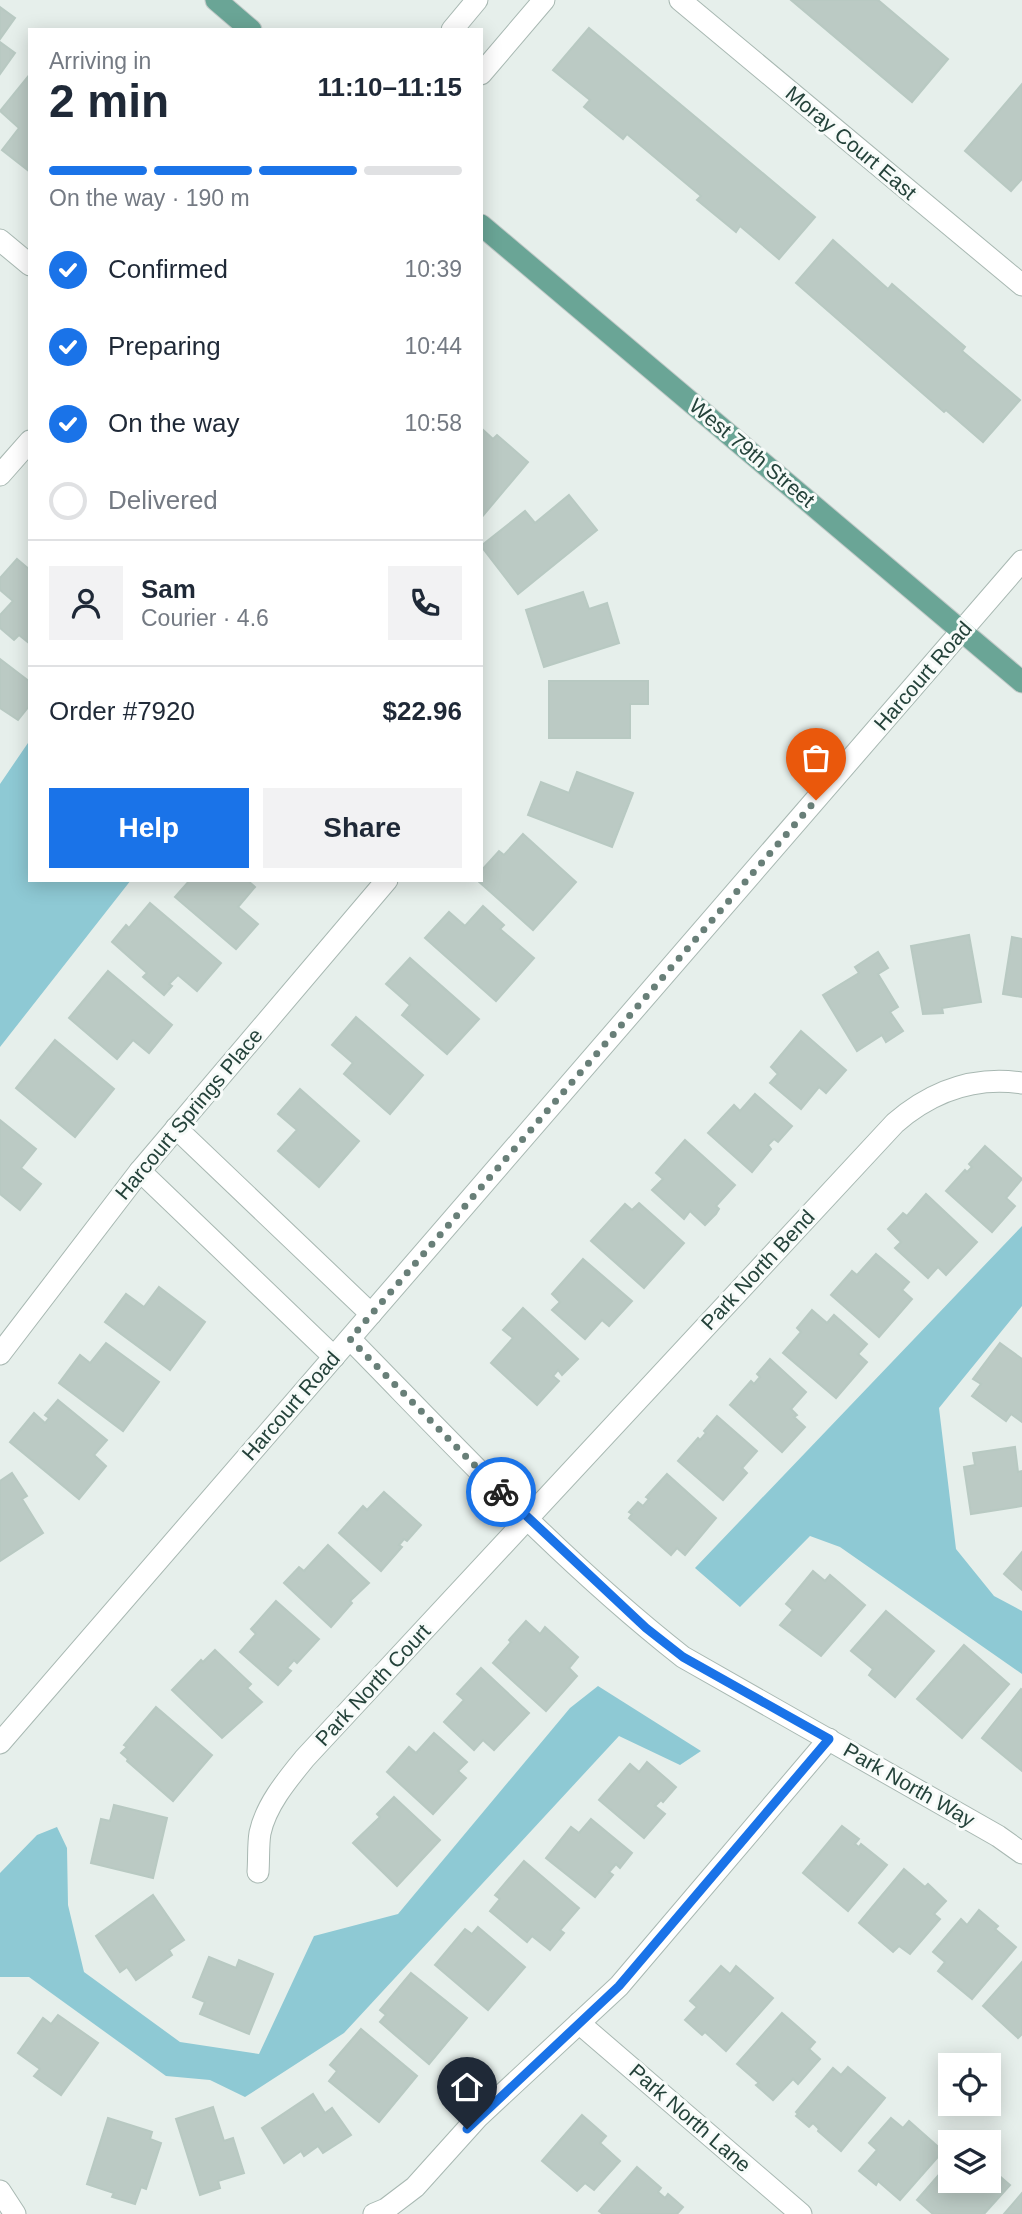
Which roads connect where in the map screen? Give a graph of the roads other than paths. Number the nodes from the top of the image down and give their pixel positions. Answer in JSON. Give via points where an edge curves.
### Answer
{"nodes":[{"id":1,"x":215,"y":0,"type":"edge"},
{"id":2,"x":477,"y":0,"type":"edge"},
{"id":3,"x":544,"y":0,"type":"edge"},
{"id":4,"x":680,"y":0,"type":"edge"},
{"id":5,"x":249,"y":28,"type":"edge"},
{"id":6,"x":454,"y":28,"type":"edge"},
{"id":7,"x":483,"y":72,"type":"edge"},
{"id":8,"x":483,"y":227,"type":"edge"},
{"id":9,"x":0,"y":240,"type":"edge"},
{"id":10,"x":28,"y":263,"type":"edge"},
{"id":11,"x":1022,"y":285,"type":"edge"},
{"id":12,"x":28,"y":443,"type":"edge"},
{"id":13,"x":0,"y":475,"type":"edge"},
{"id":14,"x":1022,"y":561,"type":"edge"},
{"id":15,"x":962,"y":631,"type":"junction"},
{"id":16,"x":1022,"y":681,"type":"edge"},
{"id":17,"x":385,"y":882,"type":"edge"},
{"id":18,"x":1022,"y":1083,"type":"edge"},
{"id":19,"x":176,"y":1128,"type":"junction"},
{"id":20,"x":139,"y":1171,"type":"junction"},
{"id":21,"x":371,"y":1314,"type":"junction"},
{"id":22,"x":350,"y":1339,"type":"junction"},
{"id":23,"x":0,"y":1354,"type":"edge"},
{"id":24,"x":334,"y":1357,"type":"junction"},
{"id":25,"x":528,"y":1519,"type":"junction"},
{"id":26,"x":829,"y":1739,"type":"junction"},
{"id":27,"x":0,"y":1743,"type":"edge"},
{"id":28,"x":1022,"y":1853,"type":"edge"},
{"id":29,"x":258,"y":1872,"type":"dead end"},
{"id":30,"x":579,"y":2023,"type":"junction"},
{"id":31,"x":0,"y":2191,"type":"edge"},
{"id":32,"x":15,"y":2214,"type":"edge"},
{"id":33,"x":374,"y":2214,"type":"edge"},
{"id":34,"x":801,"y":2214,"type":"edge"}],
"edges":[{"from":1,"to":5,"type":"main road"},
{"from":2,"to":6,"type":"street"},
{"from":3,"to":7,"type":"street"},
{"from":4,"to":11,"type":"street","name":"Moray Court East"},
{"from":8,"to":15,"type":"main road","name":"West 79th Street"},
{"from":9,"to":10,"type":"street"},
{"from":12,"to":13,"type":"street"},
{"from":14,"to":15,"type":"street","name":"Harcourt Road"},
{"from":15,"to":16,"type":"main road","name":"West 79th Street"},
{"from":15,"to":21,"type":"street","name":"Harcourt Road"},
{"from":17,"to":19,"type":"street","name":"Harcourt Springs Place"},
{"from":18,"to":25,"type":"street","name":"Park North Bend","via":[[996,1080],[948,1090],[914,1107],[895,1123]]},
{"from":19,"to":20,"type":"street","name":"Harcourt Springs Place"},
{"from":19,"to":21,"type":"street"},
{"from":20,"to":23,"type":"street","name":"Harcourt Springs Place"},
{"from":20,"to":24,"type":"street"},
{"from":21,"to":22,"type":"street","name":"Harcourt Road"},
{"from":22,"to":24,"type":"street","name":"Harcourt Road"},
{"from":22,"to":25,"type":"street","name":"Park North Way"},
{"from":24,"to":27,"type":"street","name":"Harcourt Road"},
{"from":25,"to":26,"type":"street","name":"Park North Way","via":[[683,1657]]},
{"from":25,"to":29,"type":"street","name":"Park North Court","via":[[294,1771],[265,1819]]},
{"from":26,"to":28,"type":"street","name":"Park North Way"},
{"from":26,"to":30,"type":"street","via":[[619,1986]]},
{"from":30,"to":33,"type":"street","via":[[471,2125],[415,2187]]},
{"from":30,"to":34,"type":"street","name":"Park North Lane"},
{"from":31,"to":32,"type":"street"}]}
